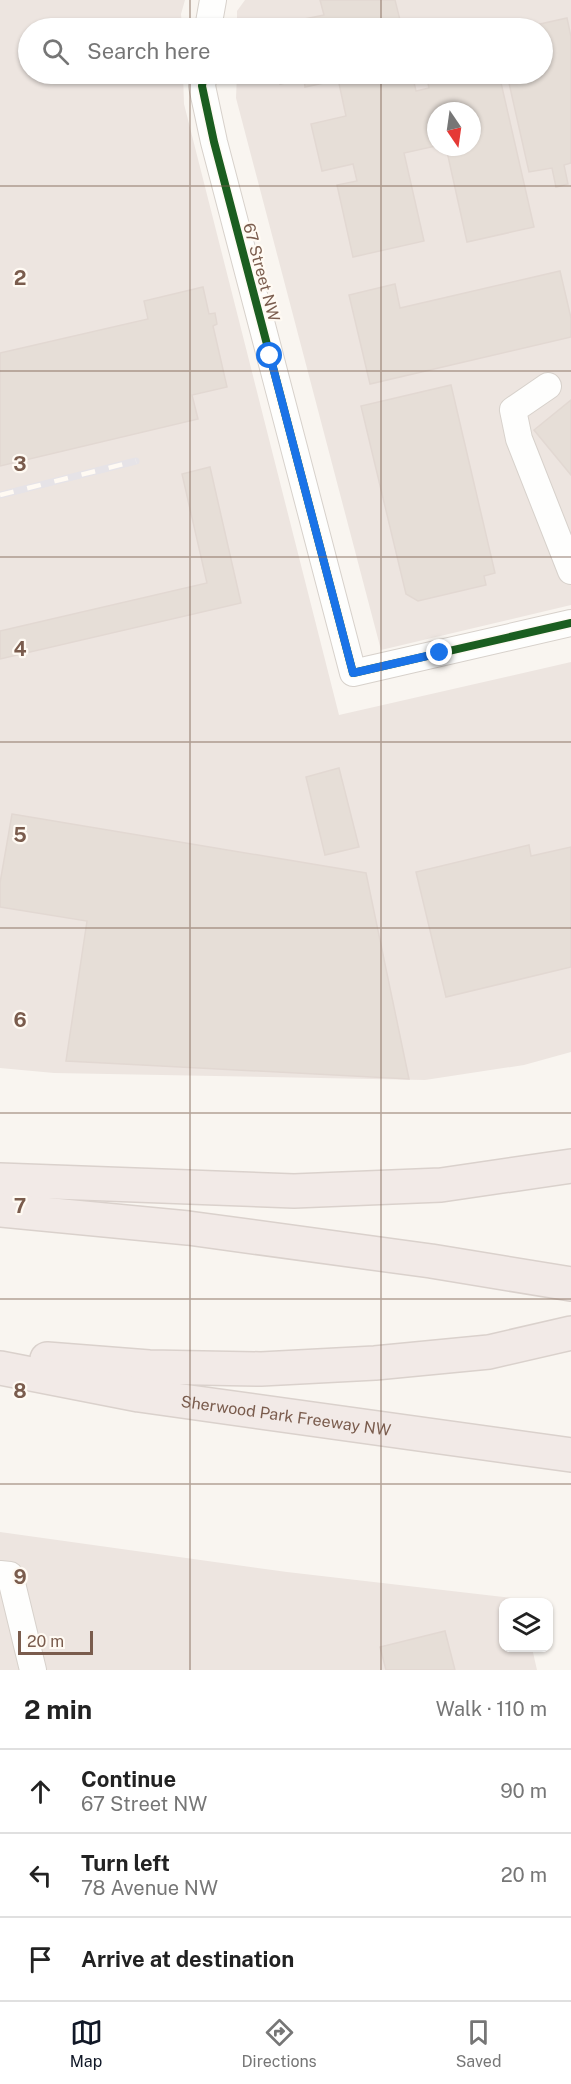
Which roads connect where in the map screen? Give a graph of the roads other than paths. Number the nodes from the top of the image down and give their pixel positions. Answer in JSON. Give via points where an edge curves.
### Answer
{"nodes":[{"id":1,"x":213,"y":0,"type":"edge"},
{"id":2,"x":210,"y":18,"type":"edge"},
{"id":3,"x":204,"y":84,"type":"edge"},
{"id":4,"x":548,"y":386,"type":"dead end"},
{"id":5,"x":571,"y":571,"type":"edge"},
{"id":6,"x":571,"y":623,"type":"edge"},
{"id":7,"x":571,"y":1166,"type":"edge"},
{"id":8,"x":0,"y":1180,"type":"edge"},
{"id":9,"x":0,"y":1210,"type":"edge"},
{"id":10,"x":571,"y":1284,"type":"edge"},
{"id":11,"x":571,"y":1333,"type":"edge"},
{"id":12,"x":0,"y":1355,"type":"edge"},
{"id":13,"x":0,"y":1368,"type":"edge"},
{"id":14,"x":571,"y":1455,"type":"edge"},
{"id":15,"x":0,"y":1574,"type":"edge"},
{"id":16,"x":33,"y":1670,"type":"edge"}],
"edges":[{"from":1,"to":2,"type":"street"},
{"from":3,"to":6,"type":"street","name":"67 Street NW","via":[[217,153],[353,673]]},
{"from":4,"to":5,"type":"street","via":[[513,410],[519,440]]},
{"from":7,"to":8,"type":"highway","via":[[441,1185],[294,1191]]},
{"from":9,"to":10,"type":"highway","via":[[188,1228]]},
{"from":11,"to":12,"type":"highway","via":[[489,1352],[261,1369],[150,1367]]},
{"from":13,"to":14,"type":"highway","name":"Sherwood Park Freeway NW","via":[[140,1395]]},
{"from":15,"to":16,"type":"street","via":[[10,1575]]}]}
